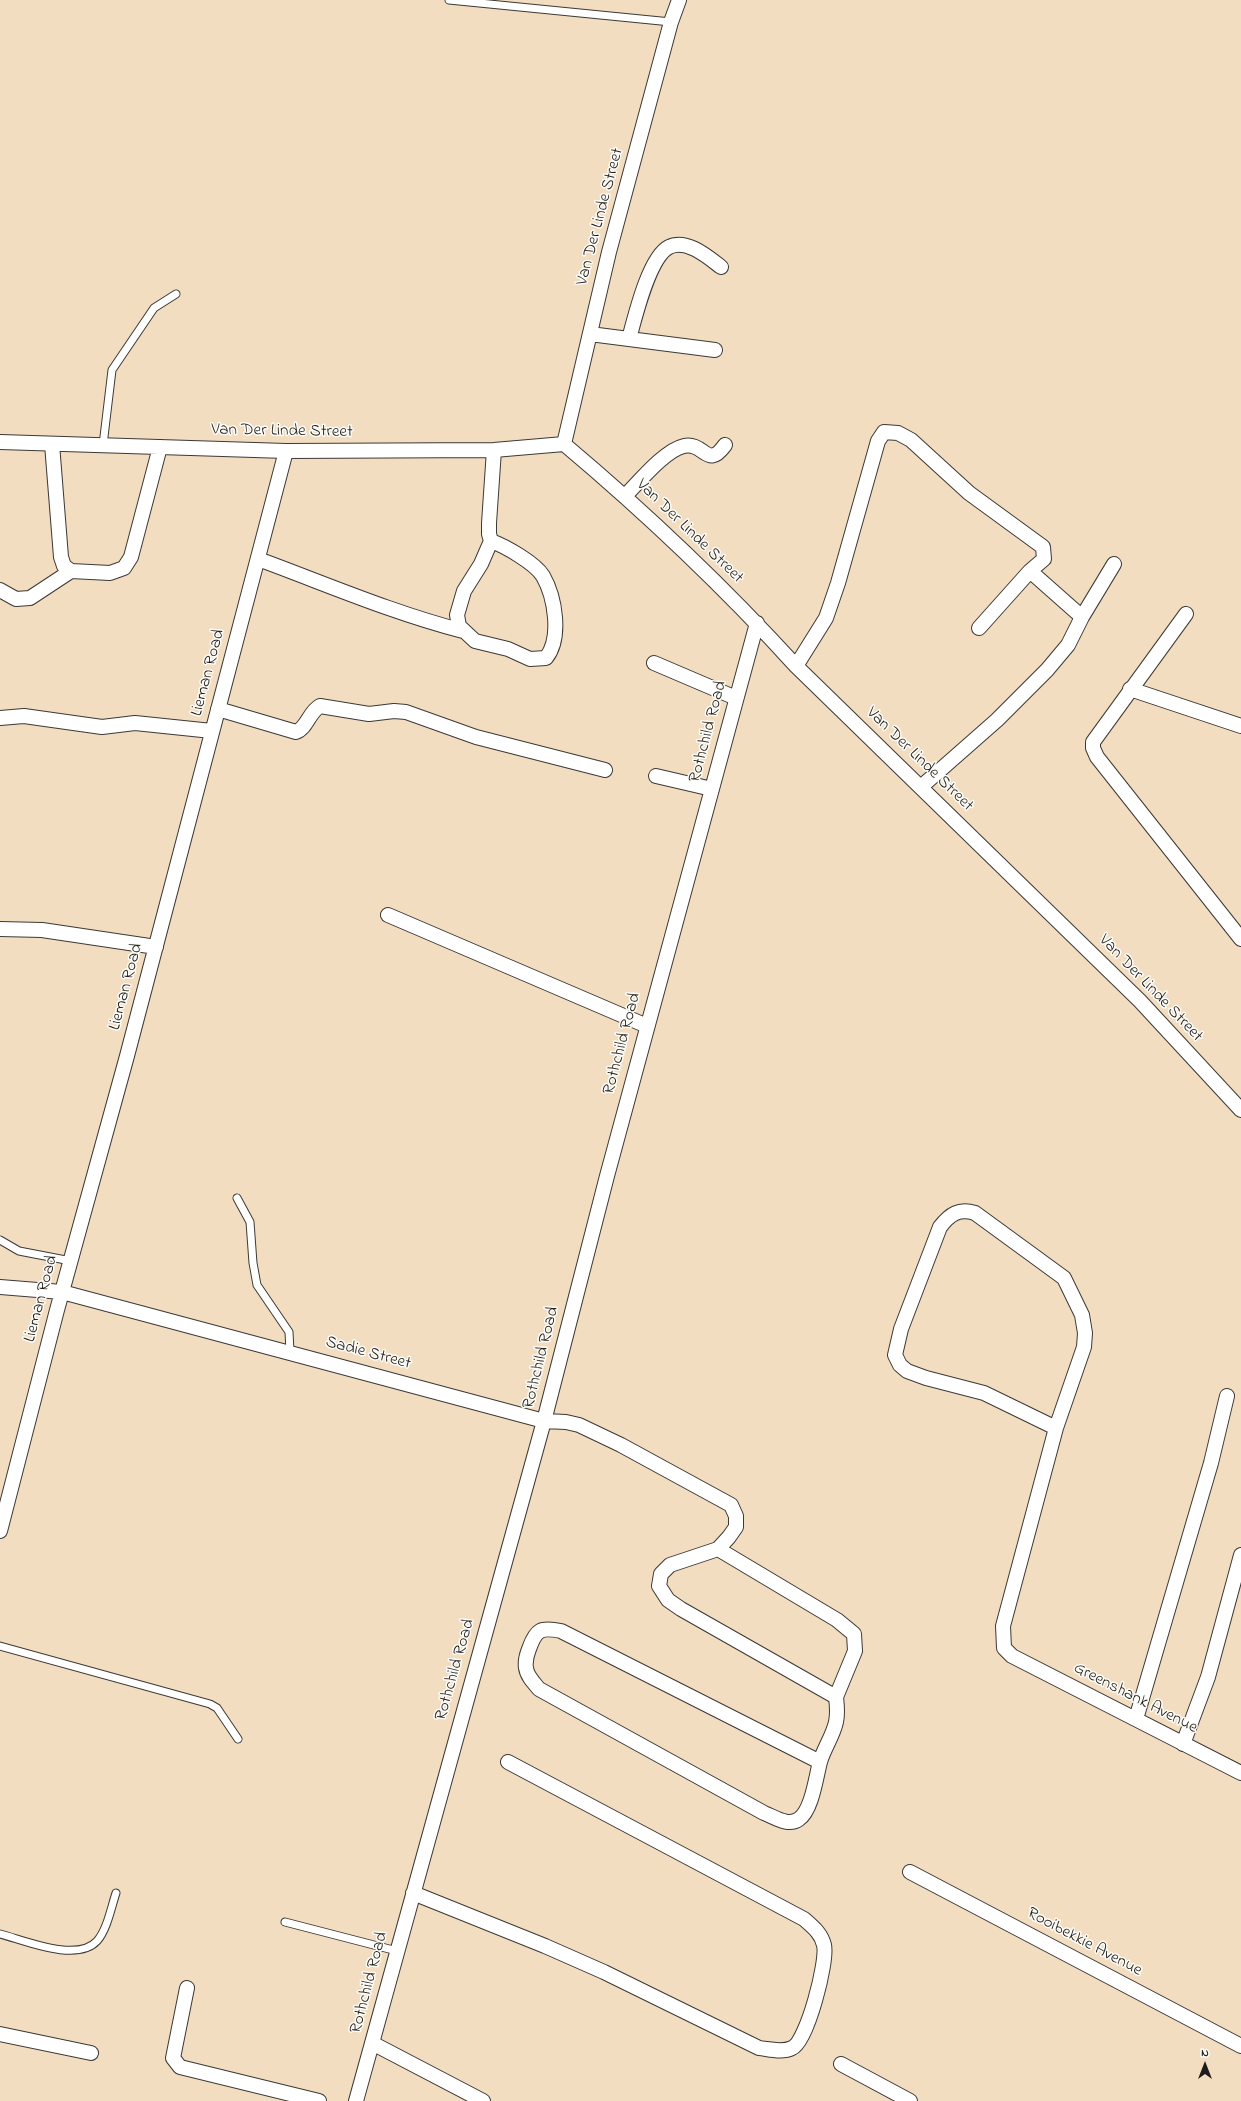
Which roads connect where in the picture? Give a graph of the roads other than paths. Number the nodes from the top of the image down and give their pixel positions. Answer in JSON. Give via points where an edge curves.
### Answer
{"nodes":[{"id":1,"x":450,"y":0,"type":"edge"},
{"id":2,"x":679,"y":0,"type":"edge"},
{"id":3,"x":671,"y":22,"type":"junction"},
{"id":4,"x":721,"y":267,"type":"dead end"},
{"id":5,"x":176,"y":294,"type":"dead end"},
{"id":6,"x":590,"y":334,"type":"junction"},
{"id":7,"x":629,"y":338,"type":"junction"},
{"id":8,"x":715,"y":350,"type":"dead end"},
{"id":9,"x":0,"y":442,"type":"edge"},
{"id":10,"x":52,"y":444,"type":"junction"},
{"id":11,"x":564,"y":444,"type":"junction"},
{"id":12,"x":103,"y":445,"type":"junction"},
{"id":13,"x":725,"y":445,"type":"dead end"},
{"id":14,"x":160,"y":447,"type":"junction"},
{"id":15,"x":494,"y":450,"type":"junction"},
{"id":16,"x":286,"y":451,"type":"junction"},
{"id":17,"x":625,"y":496,"type":"junction"},
{"id":18,"x":492,"y":541,"type":"junction"},
{"id":19,"x":258,"y":559,"type":"junction"},
{"id":20,"x":1114,"y":564,"type":"dead end"},
{"id":21,"x":71,"y":571,"type":"junction"},
{"id":22,"x":1030,"y":571,"type":"junction"},
{"id":23,"x":0,"y":590,"type":"edge"},
{"id":24,"x":1186,"y":614,"type":"dead end"},
{"id":25,"x":1082,"y":617,"type":"junction"},
{"id":26,"x":757,"y":623,"type":"junction"},
{"id":27,"x":979,"y":628,"type":"dead end"},
{"id":28,"x":463,"y":631,"type":"junction"},
{"id":29,"x":654,"y":663,"type":"dead end"},
{"id":30,"x":796,"y":666,"type":"junction"},
{"id":31,"x":1130,"y":689,"type":"junction"},
{"id":32,"x":736,"y":698,"type":"junction"},
{"id":33,"x":218,"y":709,"type":"junction"},
{"id":34,"x":0,"y":718,"type":"edge"},
{"id":35,"x":1241,"y":726,"type":"edge"},
{"id":36,"x":212,"y":731,"type":"junction"},
{"id":37,"x":605,"y":770,"type":"dead end"},
{"id":38,"x":656,"y":776,"type":"dead end"},
{"id":39,"x":922,"y":786,"type":"junction"},
{"id":40,"x":712,"y":789,"type":"junction"},
{"id":41,"x":388,"y":915,"type":"dead end"},
{"id":42,"x":0,"y":929,"type":"edge"},
{"id":43,"x":1241,"y":939,"type":"edge"},
{"id":44,"x":156,"y":947,"type":"junction"},
{"id":45,"x":647,"y":1026,"type":"junction"},
{"id":46,"x":1241,"y":1110,"type":"edge"},
{"id":47,"x":237,"y":1198,"type":"dead end"},
{"id":48,"x":0,"y":1240,"type":"edge"},
{"id":49,"x":71,"y":1260,"type":"junction"},
{"id":50,"x":0,"y":1287,"type":"edge"},
{"id":51,"x":62,"y":1292,"type":"junction"},
{"id":52,"x":290,"y":1352,"type":"junction"},
{"id":53,"x":1227,"y":1396,"type":"dead end"},
{"id":54,"x":544,"y":1420,"type":"junction"},
{"id":55,"x":1056,"y":1428,"type":"junction"},
{"id":56,"x":0,"y":1530,"type":"edge"},
{"id":57,"x":718,"y":1549,"type":"junction"},
{"id":58,"x":1241,"y":1555,"type":"edge"},
{"id":59,"x":0,"y":1646,"type":"edge"},
{"id":60,"x":836,"y":1697,"type":"junction"},
{"id":61,"x":1136,"y":1719,"type":"junction"},
{"id":62,"x":238,"y":1739,"type":"dead end"},
{"id":63,"x":1183,"y":1744,"type":"junction"},
{"id":64,"x":508,"y":1762,"type":"dead end"},
{"id":65,"x":820,"y":1762,"type":"junction"},
{"id":66,"x":1241,"y":1773,"type":"edge"},
{"id":67,"x":910,"y":1872,"type":"dead end"},
{"id":68,"x":413,"y":1892,"type":"junction"},
{"id":69,"x":116,"y":1893,"type":"dead end"},
{"id":70,"x":285,"y":1922,"type":"dead end"},
{"id":71,"x":0,"y":1934,"type":"edge"},
{"id":72,"x":397,"y":1951,"type":"junction"},
{"id":73,"x":187,"y":1988,"type":"dead end"},
{"id":74,"x":0,"y":2034,"type":"edge"},
{"id":75,"x":372,"y":2042,"type":"junction"},
{"id":76,"x":1241,"y":2046,"type":"edge"},
{"id":77,"x":91,"y":2053,"type":"dead end"},
{"id":78,"x":841,"y":2064,"type":"dead end"},
{"id":79,"x":319,"y":2101,"type":"edge"},
{"id":80,"x":356,"y":2101,"type":"edge"},
{"id":81,"x":483,"y":2101,"type":"edge"},
{"id":82,"x":910,"y":2101,"type":"edge"}],
"edges":[{"from":1,"to":3,"type":"lane"},
{"from":2,"to":3,"type":"street","name":"Van Der Linde Street"},
{"from":3,"to":6,"type":"street","name":"Van Der Linde Street","via":[[609,252]]},
{"from":4,"to":7,"type":"street","via":[[692,248],[681,245],[669,246],[659,256],[646,282]]},
{"from":5,"to":12,"type":"lane","via":[[154,308],[112,370]]},
{"from":6,"to":7,"type":"street"},
{"from":6,"to":11,"type":"street","name":"Van Der Linde Street"},
{"from":7,"to":8,"type":"street"},
{"from":9,"to":10,"type":"street","name":"Van Der Linde Street"},
{"from":10,"to":12,"type":"street","name":"Van Der Linde Street"},
{"from":10,"to":21,"type":"street","via":[[61,557],[64,566]]},
{"from":11,"to":15,"type":"street","name":"Van Der Linde Street"},
{"from":11,"to":17,"type":"street","name":"Van Der Linde Street"},
{"from":12,"to":14,"type":"street","name":"Van Der Linde Street"},
{"from":13,"to":17,"type":"street","via":[[713,456],[691,445],[682,446],[670,453]]},
{"from":14,"to":16,"type":"street","name":"Van Der Linde Street"},
{"from":14,"to":21,"type":"street","via":[[131,557],[124,568],[110,573]]},
{"from":15,"to":16,"type":"street","name":"Van Der Linde Street"},
{"from":15,"to":18,"type":"street","via":[[489,522]]},
{"from":16,"to":19,"type":"street","name":"Lieman Road"},
{"from":17,"to":26,"type":"street","name":"Van Der Linde Street"},
{"from":18,"to":28,"type":"street","via":[[459,605],[458,620]]},
{"from":18,"to":28,"type":"street","via":[[502,544],[542,575],[557,624],[553,648],[546,658],[530,659],[508,649],[475,642]]},
{"from":19,"to":28,"type":"street","via":[[368,601],[431,623]]},
{"from":19,"to":33,"type":"street","name":"Lieman Road"},
{"from":20,"to":25,"type":"street"},
{"from":21,"to":23,"type":"street","via":[[30,598],[16,599]]},
{"from":22,"to":25,"type":"street"},
{"from":22,"to":27,"type":"street"},
{"from":22,"to":30,"type":"street","via":[[1044,559],[1043,546],[969,493],[911,440],[898,433],[884,432],[878,441],[826,618]]},
{"from":24,"to":31,"type":"street"},
{"from":25,"to":39,"type":"street","via":[[1068,645],[1047,670],[997,720]]},
{"from":26,"to":30,"type":"street","name":"Van Der Linde Street"},
{"from":26,"to":32,"type":"street","name":"Rothchild Road"},
{"from":29,"to":32,"type":"street"},
{"from":30,"to":39,"type":"street","name":"Van Der Linde Street"},
{"from":31,"to":35,"type":"street"},
{"from":31,"to":43,"type":"street","via":[[1093,742],[1097,758]]},
{"from":32,"to":40,"type":"street","name":"Rothchild Road"},
{"from":33,"to":36,"type":"street","name":"Lieman Road"},
{"from":33,"to":37,"type":"street","via":[[296,732],[301,730],[313,709],[320,706],[369,714],[406,712],[476,737]]},
{"from":34,"to":36,"type":"street","via":[[24,716],[102,727],[135,723]]},
{"from":36,"to":44,"type":"street","name":"Lieman Road"},
{"from":38,"to":40,"type":"street"},
{"from":39,"to":46,"type":"street","name":"Van Der Linde Street","via":[[1140,1001]]},
{"from":40,"to":45,"type":"street","name":"Rothchild Road"},
{"from":41,"to":45,"type":"street"},
{"from":42,"to":44,"type":"street","via":[[42,930]]},
{"from":44,"to":49,"type":"street","name":"Lieman Road"},
{"from":45,"to":54,"type":"street","name":"Rothchild Road"},
{"from":47,"to":52,"type":"lane","via":[[250,1222],[253,1263],[258,1286],[289,1332]]},
{"from":48,"to":49,"type":"lane","via":[[19,1251]]},
{"from":49,"to":51,"type":"street","name":"Lieman Road"},
{"from":50,"to":51,"type":"street","name":"Sadie Street"},
{"from":51,"to":52,"type":"street","name":"Sadie Street"},
{"from":51,"to":56,"type":"street","name":"Lieman Road"},
{"from":52,"to":54,"type":"street","name":"Sadie Street"},
{"from":53,"to":61,"type":"street","via":[[1211,1463]]},
{"from":54,"to":57,"type":"street","name":"Sadie Street","via":[[579,1426],[621,1445],[731,1505],[736,1516],[736,1527]]},
{"from":54,"to":68,"type":"street","name":"Rothchild Road"},
{"from":55,"to":55,"type":"street","via":[[984,1393],[908,1371],[900,1365],[895,1355],[903,1322],[940,1227],[950,1215],[959,1211],[975,1213],[1064,1278],[1074,1295],[1086,1333],[1084,1347]]},
{"from":55,"to":61,"type":"street","name":"Greenshank Avenue","via":[[1003,1626],[1004,1648],[1012,1656]]},
{"from":57,"to":60,"type":"street","via":[[837,1620],[854,1634],[855,1651]]},
{"from":57,"to":60,"type":"street","via":[[670,1565],[659,1580],[662,1593],[681,1610]]},
{"from":58,"to":63,"type":"street","via":[[1208,1678]]},
{"from":59,"to":62,"type":"lane","via":[[210,1704],[217,1708]]},
{"from":60,"to":65,"type":"street","via":[[836,1724]]},
{"from":61,"to":63,"type":"street","name":"Greenshank Avenue"},
{"from":63,"to":66,"type":"street","name":"Greenshank Avenue"},
{"from":64,"to":68,"type":"street","via":[[804,1919],[821,1934],[825,1947],[824,1963],[799,2042],[793,2048],[781,2051],[759,2048],[604,1972]]},
{"from":65,"to":65,"type":"street","via":[[815,1787],[800,1819],[786,1822],[764,1813],[539,1689],[526,1667],[527,1655],[534,1636],[549,1628],[561,1631]]},
{"from":67,"to":76,"type":"street","name":"Rooibekkie Avenue"},
{"from":68,"to":72,"type":"street","name":"Rothchild Road"},
{"from":69,"to":71,"type":"lane","via":[[101,1935],[96,1942],[85,1948],[61,1950]]},
{"from":70,"to":72,"type":"lane"},
{"from":72,"to":75,"type":"street","name":"Rothchild Road"},
{"from":73,"to":79,"type":"street","via":[[173,2058],[175,2063],[187,2070]]},
{"from":74,"to":77,"type":"street"},
{"from":75,"to":80,"type":"street","name":"Rothchild Road"},
{"from":75,"to":81,"type":"street"},
{"from":78,"to":82,"type":"street"}]}
